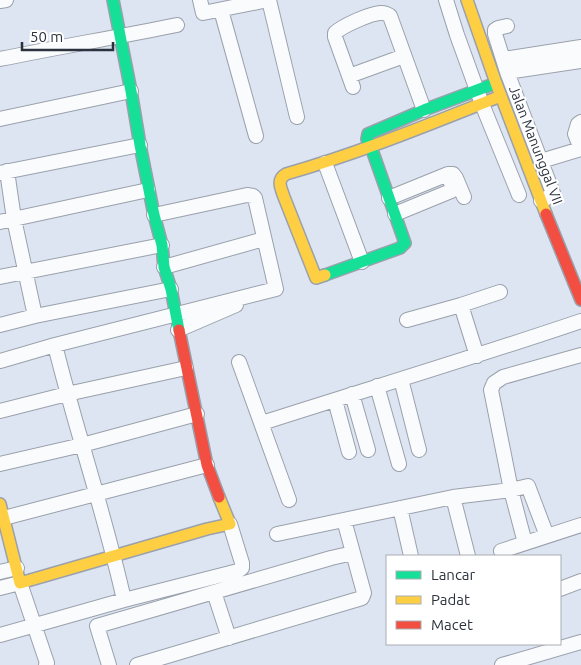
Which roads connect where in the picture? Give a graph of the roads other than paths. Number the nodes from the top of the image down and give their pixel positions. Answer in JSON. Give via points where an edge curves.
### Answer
{"nodes":[{"id":1,"x":6,"y":0,"type":"edge"},
{"id":2,"x":113,"y":0,"type":"edge"},
{"id":3,"x":200,"y":0,"type":"edge"},
{"id":4,"x":268,"y":0,"type":"edge"},
{"id":5,"x":446,"y":0,"type":"edge"},
{"id":6,"x":467,"y":0,"type":"edge"},
{"id":7,"x":0,"y":1,"type":"edge"},
{"id":8,"x":221,"y":10,"type":"junction"},
{"id":9,"x":177,"y":25,"type":"dead end"},
{"id":10,"x":508,"y":26,"type":"dead end"},
{"id":11,"x":120,"y":37,"type":"junction"},
{"id":12,"x":581,"y":47,"type":"edge"},
{"id":13,"x":404,"y":56,"type":"junction"},
{"id":14,"x":0,"y":59,"type":"edge"},
{"id":15,"x":581,"y":61,"type":"edge"},
{"id":16,"x":505,"y":66,"type":"junction"},
{"id":17,"x":496,"y":83,"type":"junction"},
{"id":18,"x":477,"y":89,"type":"junction"},
{"id":19,"x":131,"y":91,"type":"junction"},
{"id":20,"x":500,"y":96,"type":"junction"},
{"id":21,"x":482,"y":104,"type":"junction"},
{"id":22,"x":424,"y":110,"type":"junction"},
{"id":23,"x":297,"y":116,"type":"dead end"},
{"id":24,"x":0,"y":119,"type":"edge"},
{"id":25,"x":581,"y":122,"type":"edge"},
{"id":26,"x":256,"y":136,"type":"dead end"},
{"id":27,"x":140,"y":145,"type":"junction"},
{"id":28,"x":371,"y":147,"type":"junction"},
{"id":29,"x":581,"y":149,"type":"edge"},
{"id":30,"x":541,"y":161,"type":"junction"},
{"id":31,"x":324,"y":163,"type":"junction"},
{"id":32,"x":4,"y":172,"type":"edge"},
{"id":33,"x":448,"y":174,"type":"junction"},
{"id":34,"x":148,"y":190,"type":"junction"},
{"id":35,"x":519,"y":195,"type":"dead end"},
{"id":36,"x":464,"y":197,"type":"dead end"},
{"id":37,"x":389,"y":198,"type":"junction"},
{"id":38,"x":540,"y":200,"type":"junction"},
{"id":39,"x":395,"y":214,"type":"junction"},
{"id":40,"x":154,"y":216,"type":"junction"},
{"id":41,"x":14,"y":219,"type":"junction"},
{"id":42,"x":0,"y":222,"type":"edge"},
{"id":43,"x":264,"y":240,"type":"junction"},
{"id":44,"x":162,"y":245,"type":"junction"},
{"id":45,"x":362,"y":262,"type":"junction"},
{"id":46,"x":164,"y":267,"type":"junction"},
{"id":47,"x":25,"y":272,"type":"junction"},
{"id":48,"x":576,"y":273,"type":"edge"},
{"id":49,"x":0,"y":277,"type":"edge"},
{"id":50,"x":171,"y":289,"type":"junction"},
{"id":51,"x":276,"y":289,"type":"junction"},
{"id":52,"x":500,"y":292,"type":"dead end"},
{"id":53,"x":581,"y":300,"type":"edge"},
{"id":54,"x":461,"y":305,"type":"junction"},
{"id":55,"x":175,"y":314,"type":"junction"},
{"id":56,"x":34,"y":316,"type":"junction"},
{"id":57,"x":407,"y":320,"type":"dead end"},
{"id":58,"x":581,"y":321,"type":"edge"},
{"id":59,"x":0,"y":325,"type":"edge"},
{"id":60,"x":178,"y":330,"type":"junction"},
{"id":61,"x":55,"y":345,"type":"junction"},
{"id":62,"x":581,"y":355,"type":"edge"},
{"id":63,"x":477,"y":356,"type":"junction"},
{"id":64,"x":0,"y":361,"type":"edge"},
{"id":65,"x":239,"y":362,"type":"dead end"},
{"id":66,"x":186,"y":368,"type":"junction"},
{"id":67,"x":401,"y":379,"type":"junction"},
{"id":68,"x":377,"y":386,"type":"junction"},
{"id":69,"x":67,"y":394,"type":"junction"},
{"id":70,"x":352,"y":394,"type":"junction"},
{"id":71,"x":335,"y":400,"type":"junction"},
{"id":72,"x":0,"y":411,"type":"edge"},
{"id":73,"x":197,"y":414,"type":"junction"},
{"id":74,"x":262,"y":423,"type":"junction"},
{"id":75,"x":82,"y":445,"type":"junction"},
{"id":76,"x":368,"y":450,"type":"dead end"},
{"id":77,"x":419,"y":450,"type":"dead end"},
{"id":78,"x":349,"y":452,"type":"dead end"},
{"id":79,"x":0,"y":464,"type":"edge"},
{"id":80,"x":399,"y":464,"type":"dead end"},
{"id":81,"x":207,"y":465,"type":"junction"},
{"id":82,"x":511,"y":490,"type":"junction"},
{"id":83,"x":96,"y":495,"type":"junction"},
{"id":84,"x":453,"y":497,"type":"junction"},
{"id":85,"x":289,"y":500,"type":"dead end"},
{"id":86,"x":0,"y":504,"type":"edge"},
{"id":87,"x":400,"y":508,"type":"junction"},
{"id":88,"x":2,"y":519,"type":"edge"},
{"id":89,"x":344,"y":520,"type":"junction"},
{"id":90,"x":230,"y":524,"type":"junction"},
{"id":91,"x":581,"y":525,"type":"edge"},
{"id":92,"x":277,"y":534,"type":"dead end"},
{"id":93,"x":547,"y":536,"type":"junction"},
{"id":94,"x":525,"y":543,"type":"junction"},
{"id":95,"x":501,"y":551,"type":"dead end"},
{"id":96,"x":353,"y":553,"type":"junction"},
{"id":97,"x":412,"y":555,"type":"edge"},
{"id":98,"x":468,"y":555,"type":"edge"},
{"id":99,"x":114,"y":556,"type":"junction"},
{"id":100,"x":17,"y":568,"type":"junction"},
{"id":101,"x":0,"y":572,"type":"edge"},
{"id":102,"x":581,"y":581,"type":"edge"},
{"id":103,"x":20,"y":582,"type":"junction"},
{"id":104,"x":0,"y":588,"type":"edge"},
{"id":105,"x":561,"y":589,"type":"edge"},
{"id":106,"x":214,"y":592,"type":"junction"},
{"id":107,"x":124,"y":600,"type":"junction"},
{"id":108,"x":34,"y":625,"type":"junction"},
{"id":109,"x":0,"y":634,"type":"edge"},
{"id":110,"x":229,"y":638,"type":"junction"},
{"id":111,"x":581,"y":642,"type":"edge"},
{"id":112,"x":532,"y":655,"type":"edge"},
{"id":113,"x":46,"y":665,"type":"edge"},
{"id":114,"x":109,"y":665,"type":"edge"},
{"id":115,"x":137,"y":665,"type":"edge"},
{"id":116,"x":502,"y":665,"type":"edge"}],
"edges":[{"from":1,"to":7,"type":"street"},
{"from":2,"to":11,"type":"street"},
{"from":3,"to":8,"type":"street","via":[[203,13]]},
{"from":4,"to":8,"type":"street"},
{"from":4,"to":23,"type":"street"},
{"from":5,"to":18,"type":"street"},
{"from":6,"to":17,"type":"street","name":"Jalan Manunggal VII"},
{"from":8,"to":26,"type":"street"},
{"from":9,"to":11,"type":"street"},
{"from":10,"to":16,"type":"street","via":[[495,30]]},
{"from":11,"to":14,"type":"street"},
{"from":11,"to":19,"type":"street"},
{"from":12,"to":16,"type":"street"},
{"from":13,"to":13,"type":"street","via":[[390,16],[382,13],[373,14],[335,33],[351,82]]},
{"from":13,"to":22,"type":"street"},
{"from":15,"to":16,"type":"street"},
{"from":16,"to":30,"type":"street"},
{"from":17,"to":18,"type":"street"},
{"from":17,"to":20,"type":"street","name":"Jalan Manunggal VII"},
{"from":18,"to":21,"type":"street"},
{"from":18,"to":22,"type":"street"},
{"from":19,"to":24,"type":"street"},
{"from":19,"to":27,"type":"street"},
{"from":20,"to":21,"type":"street"},
{"from":20,"to":38,"type":"street","name":"Jalan Manunggal VII"},
{"from":21,"to":28,"type":"street"},
{"from":21,"to":35,"type":"street"},
{"from":22,"to":28,"type":"street","via":[[368,134]]},
{"from":25,"to":29,"type":"street","via":[[575,134]]},
{"from":27,"to":32,"type":"street"},
{"from":27,"to":34,"type":"street"},
{"from":28,"to":31,"type":"street"},
{"from":28,"to":37,"type":"street"},
{"from":29,"to":30,"type":"street"},
{"from":30,"to":38,"type":"street","via":[[553,194]]},
{"from":31,"to":45,"type":"street"},
{"from":31,"to":45,"type":"street","via":[[282,176],[284,196],[316,278]]},
{"from":32,"to":41,"type":"street"},
{"from":33,"to":36,"type":"street","via":[[456,178]]},
{"from":33,"to":37,"type":"street"},
{"from":33,"to":39,"type":"street","via":[[453,189]]},
{"from":34,"to":40,"type":"street"},
{"from":34,"to":41,"type":"street"},
{"from":37,"to":39,"type":"street"},
{"from":38,"to":48,"type":"street","name":"Jalan Manunggal VII"},
{"from":39,"to":45,"type":"street","via":[[404,245]]},
{"from":40,"to":43,"type":"street","via":[[249,195],[254,198]]},
{"from":40,"to":44,"type":"street"},
{"from":41,"to":42,"type":"street"},
{"from":41,"to":47,"type":"street"},
{"from":43,"to":46,"type":"street"},
{"from":43,"to":51,"type":"street"},
{"from":44,"to":46,"type":"street"},
{"from":44,"to":47,"type":"street"},
{"from":46,"to":50,"type":"street"},
{"from":47,"to":49,"type":"street"},
{"from":47,"to":56,"type":"street"},
{"from":48,"to":53,"type":"street","name":"Jalan Manunggal VII"},
{"from":50,"to":55,"type":"street"},
{"from":50,"to":56,"type":"street"},
{"from":51,"to":55,"type":"street"},
{"from":51,"to":60,"type":"street"},
{"from":52,"to":54,"type":"street"},
{"from":54,"to":57,"type":"street"},
{"from":54,"to":63,"type":"street"},
{"from":55,"to":60,"type":"street"},
{"from":55,"to":61,"type":"street"},
{"from":56,"to":59,"type":"street"},
{"from":58,"to":63,"type":"street"},
{"from":60,"to":66,"type":"street"},
{"from":61,"to":64,"type":"street"},
{"from":61,"to":69,"type":"street"},
{"from":62,"to":82,"type":"street","via":[[503,377],[494,383],[491,390]]},
{"from":63,"to":67,"type":"street"},
{"from":65,"to":74,"type":"street"},
{"from":66,"to":69,"type":"street"},
{"from":66,"to":73,"type":"street"},
{"from":67,"to":68,"type":"street"},
{"from":67,"to":77,"type":"street"},
{"from":68,"to":70,"type":"street"},
{"from":68,"to":80,"type":"street"},
{"from":69,"to":72,"type":"street"},
{"from":69,"to":75,"type":"street"},
{"from":70,"to":71,"type":"street"},
{"from":70,"to":76,"type":"street"},
{"from":71,"to":74,"type":"street"},
{"from":71,"to":78,"type":"street"},
{"from":73,"to":75,"type":"street"},
{"from":73,"to":81,"type":"street"},
{"from":74,"to":85,"type":"street"},
{"from":75,"to":79,"type":"street"},
{"from":75,"to":83,"type":"street"},
{"from":81,"to":83,"type":"street"},
{"from":81,"to":90,"type":"street"},
{"from":82,"to":84,"type":"street"},
{"from":82,"to":93,"type":"street","via":[[528,486]]},
{"from":82,"to":94,"type":"street"},
{"from":83,"to":88,"type":"street"},
{"from":83,"to":99,"type":"street"},
{"from":84,"to":87,"type":"street"},
{"from":84,"to":98,"type":"street"},
{"from":86,"to":88,"type":"street"},
{"from":87,"to":89,"type":"street"},
{"from":87,"to":97,"type":"street"},
{"from":88,"to":100,"type":"street"},
{"from":89,"to":92,"type":"street"},
{"from":89,"to":96,"type":"street"},
{"from":90,"to":99,"type":"street"},
{"from":90,"to":107,"type":"street","via":[[242,563],[238,571]]},
{"from":91,"to":93,"type":"street"},
{"from":93,"to":94,"type":"street"},
{"from":94,"to":95,"type":"street"},
{"from":96,"to":106,"type":"street"},
{"from":96,"to":110,"type":"street","via":[[364,593],[362,598]]},
{"from":99,"to":103,"type":"street"},
{"from":99,"to":107,"type":"street"},
{"from":100,"to":101,"type":"street"},
{"from":100,"to":103,"type":"street"},
{"from":102,"to":105,"type":"street"},
{"from":103,"to":104,"type":"street"},
{"from":103,"to":108,"type":"street"},
{"from":106,"to":110,"type":"street"},
{"from":106,"to":114,"type":"street","via":[[97,626]]},
{"from":107,"to":108,"type":"street"},
{"from":108,"to":109,"type":"street"},
{"from":108,"to":113,"type":"street"},
{"from":110,"to":115,"type":"street"},
{"from":111,"to":112,"type":"street"},
{"from":112,"to":116,"type":"street"}]}
